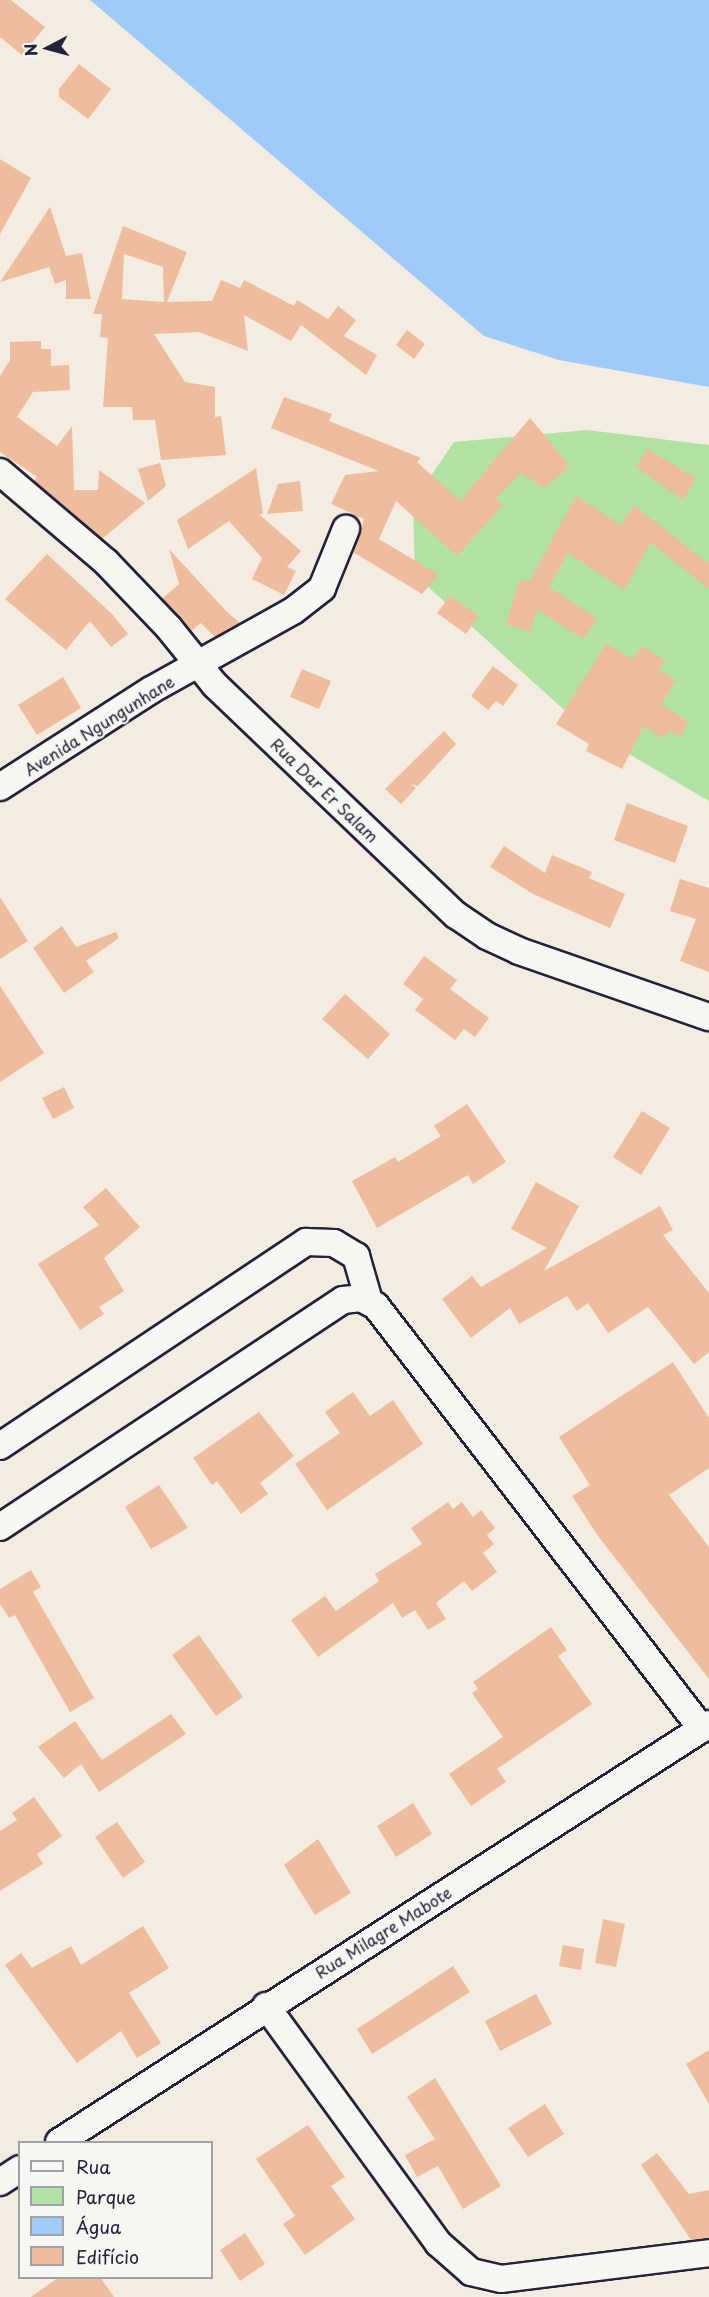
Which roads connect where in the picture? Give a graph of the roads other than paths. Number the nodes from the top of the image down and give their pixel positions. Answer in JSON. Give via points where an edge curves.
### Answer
{"nodes":[{"id":1,"x":0,"y":472,"type":"edge"},
{"id":2,"x":346,"y":529,"type":"dead end"},
{"id":3,"x":198,"y":666,"type":"junction"},
{"id":4,"x":0,"y":787,"type":"edge"},
{"id":5,"x":709,"y":1017,"type":"edge"},
{"id":6,"x":369,"y":1301,"type":"junction"},
{"id":7,"x":0,"y":1446,"type":"edge"},
{"id":8,"x":0,"y":1527,"type":"edge"},
{"id":9,"x":706,"y":1726,"type":"edge"},
{"id":10,"x":267,"y":2006,"type":"junction"},
{"id":11,"x":62,"y":2141,"type":"edge"},
{"id":12,"x":18,"y":2170,"type":"edge"},
{"id":13,"x":0,"y":2182,"type":"edge"},
{"id":14,"x":709,"y":2253,"type":"edge"}],
"edges":[{"from":1,"to":3,"type":"street","name":"Rua Dar Er Salam","via":[[106,562],[169,628]]},
{"from":2,"to":3,"type":"street","name":"Avenida Ngungunhane","via":[[322,588],[293,611]]},
{"from":3,"to":4,"type":"street","name":"Avenida Ngungunhane","via":[[152,690]]},
{"from":3,"to":5,"type":"street","name":"Rua Dar Er Salam","via":[[472,926],[519,951]]},
{"from":6,"to":7,"type":"street","via":[[356,1256],[334,1243],[306,1242]]},
{"from":6,"to":8,"type":"street","via":[[343,1300]]},
{"from":6,"to":9,"type":"street"},
{"from":9,"to":10,"type":"street","name":"Rua Milagre Mabote"},
{"from":10,"to":11,"type":"street","name":"Rua Milagre Mabote"},
{"from":10,"to":14,"type":"street","via":[[438,2243],[471,2271],[501,2279]]},
{"from":12,"to":13,"type":"street"}]}
